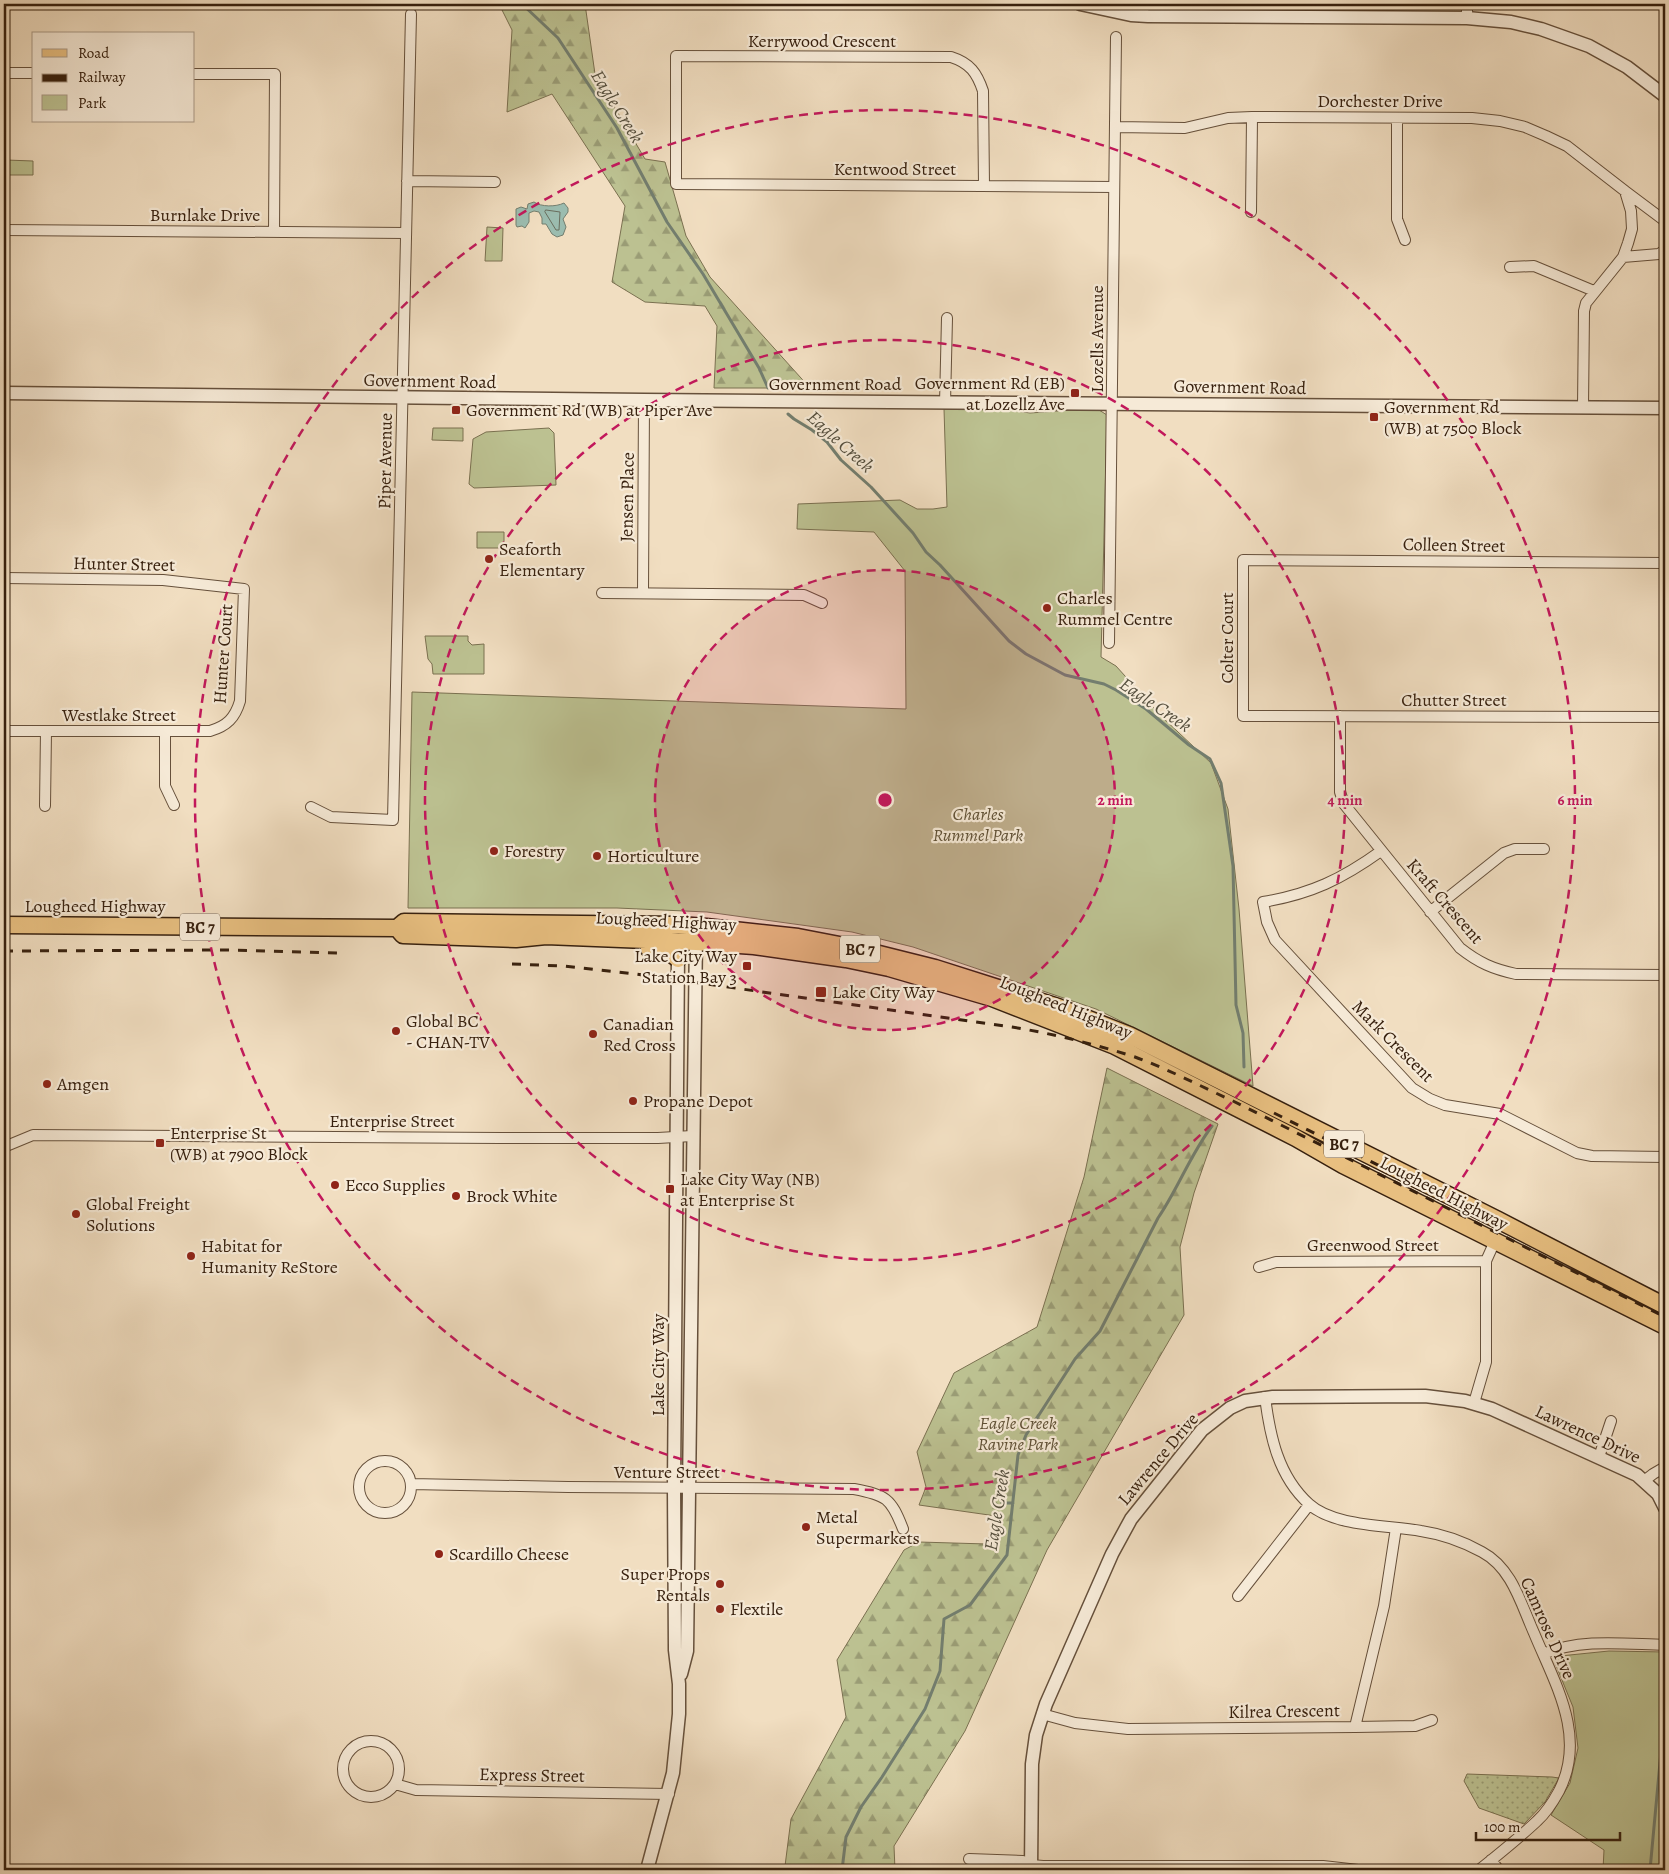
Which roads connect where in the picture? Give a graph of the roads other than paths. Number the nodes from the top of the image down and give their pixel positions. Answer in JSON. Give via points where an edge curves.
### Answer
{"nodes":[{"id":1,"x":1080,"y":4,"type":"edge"},
{"id":2,"x":1467,"y":4,"type":"edge"},
{"id":3,"x":1119,"y":8,"type":"edge"},
{"id":4,"x":411,"y":14,"type":"dead end"},
{"id":5,"x":1467,"y":18,"type":"junction"},
{"id":6,"x":1116,"y":37,"type":"dead end"},
{"id":7,"x":7,"y":73,"type":"dead end"},
{"id":8,"x":32,"y":73,"type":"edge"},
{"id":9,"x":195,"y":74,"type":"edge"},
{"id":10,"x":1665,"y":96,"type":"edge"},
{"id":11,"x":1252,"y":117,"type":"junction"},
{"id":12,"x":1397,"y":118,"type":"junction"},
{"id":13,"x":1115,"y":127,"type":"junction"},
{"id":14,"x":407,"y":181,"type":"junction"},
{"id":15,"x":495,"y":182,"type":"dead end"},
{"id":16,"x":676,"y":184,"type":"joint"},
{"id":17,"x":984,"y":186,"type":"junction"},
{"id":18,"x":1114,"y":187,"type":"junction"},
{"id":19,"x":1625,"y":191,"type":"junction"},
{"id":20,"x":1251,"y":212,"type":"dead end"},
{"id":21,"x":1665,"y":221,"type":"edge"},
{"id":22,"x":4,"y":230,"type":"edge"},
{"id":23,"x":274,"y":231,"type":"junction"},
{"id":24,"x":405,"y":232,"type":"junction"},
{"id":25,"x":1405,"y":240,"type":"dead end"},
{"id":26,"x":1665,"y":250,"type":"edge"},
{"id":27,"x":1623,"y":256,"type":"junction"},
{"id":28,"x":1510,"y":267,"type":"dead end"},
{"id":29,"x":1594,"y":291,"type":"junction"},
{"id":30,"x":947,"y":318,"type":"dead end"},
{"id":31,"x":4,"y":393,"type":"edge"},
{"id":32,"x":402,"y":398,"type":"junction"},
{"id":33,"x":644,"y":400,"type":"junction"},
{"id":34,"x":945,"y":402,"type":"junction"},
{"id":35,"x":1112,"y":404,"type":"junction"},
{"id":36,"x":1583,"y":407,"type":"junction"},
{"id":37,"x":1665,"y":408,"type":"edge"},
{"id":38,"x":1243,"y":560,"type":"joint"},
{"id":39,"x":1665,"y":563,"type":"edge"},
{"id":40,"x":4,"y":578,"type":"edge"},
{"id":41,"x":244,"y":589,"type":"joint"},
{"id":42,"x":602,"y":593,"type":"dead end"},
{"id":43,"x":643,"y":593,"type":"junction"},
{"id":44,"x":822,"y":603,"type":"dead end"},
{"id":45,"x":1109,"y":642,"type":"dead end"},
{"id":46,"x":1243,"y":716,"type":"joint"},
{"id":47,"x":1340,"y":716,"type":"junction"},
{"id":48,"x":1665,"y":717,"type":"edge"},
{"id":49,"x":230,"y":721,"type":"joint"},
{"id":50,"x":4,"y":731,"type":"edge"},
{"id":51,"x":46,"y":731,"type":"junction"},
{"id":52,"x":165,"y":732,"type":"junction"},
{"id":53,"x":174,"y":805,"type":"dead end"},
{"id":54,"x":46,"y":806,"type":"dead end"},
{"id":55,"x":311,"y":807,"type":"dead end"},
{"id":56,"x":1544,"y":849,"type":"dead end"},
{"id":57,"x":1381,"y":851,"type":"junction"},
{"id":58,"x":1430,"y":912,"type":"junction"},
{"id":59,"x":4,"y":925,"type":"edge"},
{"id":60,"x":397,"y":928,"type":"junction"},
{"id":61,"x":679,"y":934,"type":"junction"},
{"id":62,"x":696,"y":934,"type":"junction"},
{"id":63,"x":516,"y":939,"type":"junction"},
{"id":64,"x":678,"y":959,"type":"junction"},
{"id":65,"x":1665,"y":975,"type":"edge"},
{"id":66,"x":692,"y":1136,"type":"junction"},
{"id":67,"x":676,"y":1138,"type":"junction"},
{"id":68,"x":4,"y":1148,"type":"edge"},
{"id":69,"x":1665,"y":1157,"type":"edge"},
{"id":70,"x":1495,"y":1241,"type":"junction"},
{"id":71,"x":1486,"y":1261,"type":"junction"},
{"id":72,"x":1260,"y":1267,"type":"dead end"},
{"id":73,"x":1665,"y":1306,"type":"edge"},
{"id":74,"x":1665,"y":1326,"type":"edge"},
{"id":75,"x":1265,"y":1398,"type":"junction"},
{"id":76,"x":1474,"y":1403,"type":"junction"},
{"id":77,"x":1611,"y":1421,"type":"dead end"},
{"id":78,"x":1599,"y":1457,"type":"junction"},
{"id":79,"x":1665,"y":1468,"type":"edge"},
{"id":80,"x":1644,"y":1480,"type":"junction"},
{"id":81,"x":411,"y":1484,"type":"junction"},
{"id":82,"x":674,"y":1488,"type":"junction"},
{"id":83,"x":689,"y":1488,"type":"junction"},
{"id":84,"x":1309,"y":1504,"type":"junction"},
{"id":85,"x":1665,"y":1508,"type":"edge"},
{"id":86,"x":1396,"y":1528,"type":"junction"},
{"id":87,"x":904,"y":1529,"type":"dead end"},
{"id":88,"x":1238,"y":1596,"type":"dead end"},
{"id":89,"x":1665,"y":1645,"type":"edge"},
{"id":90,"x":1543,"y":1654,"type":"junction"},
{"id":91,"x":679,"y":1684,"type":"junction"},
{"id":92,"x":1042,"y":1714,"type":"junction"},
{"id":93,"x":1432,"y":1720,"type":"dead end"},
{"id":94,"x":1354,"y":1727,"type":"junction"},
{"id":95,"x":395,"y":1784,"type":"junction"},
{"id":96,"x":669,"y":1794,"type":"junction"},
{"id":97,"x":969,"y":1859,"type":"dead end"},
{"id":98,"x":1491,"y":1860,"type":"junction"},
{"id":99,"x":1031,"y":1868,"type":"edge"},
{"id":100,"x":646,"y":1870,"type":"edge"},
{"id":101,"x":1358,"y":1870,"type":"edge"},
{"id":102,"x":1479,"y":1870,"type":"edge"},
{"id":103,"x":1499,"y":1870,"type":"edge"}],
"edges":[{"from":1,"to":3,"type":"street"},
{"from":2,"to":5,"type":"street"},
{"from":3,"to":5,"type":"street","via":[[1148,16]]},
{"from":4,"to":14,"type":"street","name":"Piper Avenue"},
{"from":5,"to":10,"type":"street","via":[[1511,22],[1589,46],[1627,67]]},
{"from":6,"to":13,"type":"street","name":"Lozells Avenue"},
{"from":7,"to":8,"type":"street"},
{"from":9,"to":23,"type":"street","via":[[275,74]]},
{"from":11,"to":12,"type":"street","name":"Dorchester Drive"},
{"from":11,"to":13,"type":"street","name":"Dorchester Drive","via":[[1228,118],[1185,128]]},
{"from":11,"to":20,"type":"street"},
{"from":12,"to":19,"type":"street","name":"Dorchester Drive","via":[[1472,118],[1525,127],[1567,146]]},
{"from":12,"to":25,"type":"street","via":[[1397,219]]},
{"from":13,"to":18,"type":"street","name":"Lozells Avenue"},
{"from":14,"to":15,"type":"street"},
{"from":14,"to":24,"type":"street","name":"Piper Avenue"},
{"from":16,"to":17,"type":"street","name":"Kentwood Street"},
{"from":16,"to":17,"type":"street","name":"Kerrywood Crescent","via":[[676,56],[951,57],[973,68],[983,91]]},
{"from":17,"to":18,"type":"street","name":"Kentwood Street"},
{"from":18,"to":35,"type":"street","name":"Lozells Avenue"},
{"from":19,"to":21,"type":"street","name":"Dorchester Drive"},
{"from":19,"to":27,"type":"street","via":[[1632,211],[1632,228]]},
{"from":22,"to":23,"type":"street","name":"Burnlake Drive"},
{"from":23,"to":24,"type":"street","name":"Burnlake Drive"},
{"from":24,"to":32,"type":"street","name":"Piper Avenue"},
{"from":26,"to":27,"type":"street","via":[[1659,254]]},
{"from":27,"to":29,"type":"street"},
{"from":28,"to":29,"type":"street","via":[[1534,266]]},
{"from":29,"to":36,"type":"street","via":[[1584,311]]},
{"from":30,"to":34,"type":"street"},
{"from":31,"to":32,"type":"street","name":"Government Road"},
{"from":32,"to":33,"type":"street","name":"Government Road"},
{"from":32,"to":55,"type":"street","name":"Piper Avenue","via":[[393,820],[330,818]]},
{"from":33,"to":34,"type":"street","name":"Government Road"},
{"from":33,"to":43,"type":"street","name":"Jensen Place"},
{"from":34,"to":35,"type":"street","name":"Government Road"},
{"from":35,"to":36,"type":"street","name":"Government Road"},
{"from":35,"to":45,"type":"street","name":"Lozells Avenue"},
{"from":36,"to":37,"type":"street","name":"Government Road"},
{"from":38,"to":39,"type":"street","name":"Colleen Street"},
{"from":38,"to":46,"type":"street","name":"Colter Court"},
{"from":40,"to":41,"type":"street","name":"Hunter Street","via":[[163,580]]},
{"from":41,"to":49,"type":"street","name":"Hunter Court","via":[[240,701]]},
{"from":42,"to":43,"type":"street"},
{"from":43,"to":44,"type":"street","via":[[804,595]]},
{"from":46,"to":47,"type":"street","name":"Chutter Street"},
{"from":47,"to":48,"type":"street","name":"Chutter Street"},
{"from":47,"to":57,"type":"street","name":"Kraft Crescent","via":[[1340,792],[1344,804]]},
{"from":49,"to":52,"type":"street","name":"Westlake Street","via":[[210,731]]},
{"from":50,"to":51,"type":"street","name":"Westlake Street"},
{"from":51,"to":52,"type":"street","name":"Westlake Street"},
{"from":51,"to":54,"type":"street"},
{"from":52,"to":53,"type":"street","via":[[165,786]]},
{"from":56,"to":58,"type":"street","via":[[1515,849],[1504,853]]},
{"from":57,"to":58,"type":"street","name":"Kraft Crescent"},
{"from":57,"to":69,"type":"street","name":"Mark Crescent","via":[[1342,877],[1314,890],[1263,902],[1267,922],[1276,940],[1412,1088],[1445,1105],[1500,1114],[1577,1153]]},
{"from":58,"to":65,"type":"street","name":"Kraft Crescent","via":[[1460,948],[1476,961],[1497,970],[1516,974]]},
{"from":59,"to":60,"type":"main road","name":"Lougheed Highway","number":"BC 7"},
{"from":60,"to":61,"type":"main road","name":"Lougheed Highway","number":"BC 7","via":[[404,922]]},
{"from":60,"to":63,"type":"main road","name":"Lougheed Highway","number":"BC 7","via":[[403,935]]},
{"from":61,"to":62,"type":"main road","name":"Lougheed Highway","number":"BC 7"},
{"from":61,"to":63,"type":"main road","name":"Lougheed Highway","number":"BC 7"},
{"from":61,"to":64,"type":"street","name":"Lake City Way"},
{"from":62,"to":66,"type":"street","name":"Lake City Way"},
{"from":62,"to":70,"type":"main road","name":"Lougheed Highway","number":"BC 7","via":[[890,968],[992,998],[1115,1046]]},
{"from":62,"to":73,"type":"main road","name":"Lougheed Highway","number":"BC 7","via":[[798,937],[855,948],[944,971],[1109,1027]]},
{"from":63,"to":64,"type":"main road","via":[[527,945],[660,950]]},
{"from":64,"to":67,"type":"street","name":"Lake City Way"},
{"from":66,"to":67,"type":"street","name":"Enterprise Street"},
{"from":66,"to":83,"type":"street","name":"Lake City Way"},
{"from":67,"to":68,"type":"street","name":"Enterprise Street","via":[[33,1135]]},
{"from":67,"to":82,"type":"street","name":"Lake City Way"},
{"from":70,"to":71,"type":"street"},
{"from":70,"to":74,"type":"main road","name":"Lougheed Highway","number":"BC 7"},
{"from":71,"to":72,"type":"street","name":"Greenwood Street","via":[[1276,1262]]},
{"from":71,"to":76,"type":"street","via":[[1487,1353]]},
{"from":75,"to":76,"type":"street","name":"Lawrence Drive","via":[[1432,1396]]},
{"from":75,"to":84,"type":"street","name":"Camrose Drive","via":[[1269,1429],[1279,1459],[1289,1480]]},
{"from":75,"to":92,"type":"street","name":"Lawrence Drive","via":[[1244,1401],[1212,1421],[1138,1508],[1119,1539]]},
{"from":76,"to":78,"type":"street","name":"Lawrence Drive"},
{"from":77,"to":78,"type":"street"},
{"from":78,"to":80,"type":"street","name":"Lawrence Drive"},
{"from":79,"to":80,"type":"street"},
{"from":80,"to":85,"type":"street","name":"Lawrence Drive","via":[[1658,1494]]},
{"from":81,"to":81,"type":"street","via":[[404,1470],[382,1461],[366,1469],[358,1484],[362,1502],[368,1508],[385,1514],[401,1508],[407,1501]]},
{"from":81,"to":82,"type":"street","name":"Venture Street"},
{"from":82,"to":83,"type":"street","name":"Venture Street"},
{"from":82,"to":91,"type":"street","name":"Lake City Way","via":[[675,1650]]},
{"from":83,"to":87,"type":"street","name":"Venture Street","via":[[854,1489],[872,1492],[887,1499]]},
{"from":83,"to":91,"type":"street","name":"Lake City Way","via":[[686,1651]]},
{"from":84,"to":86,"type":"street","name":"Camrose Drive","via":[[1339,1518]]},
{"from":84,"to":88,"type":"street"},
{"from":86,"to":90,"type":"street","name":"Camrose Drive","via":[[1442,1536],[1496,1561],[1516,1590]]},
{"from":86,"to":94,"type":"street","name":"Kilrea Crescent","via":[[1384,1606]]},
{"from":89,"to":90,"type":"street","via":[[1578,1644]]},
{"from":90,"to":98,"type":"street","name":"Camrose Drive","via":[[1570,1729],[1568,1769],[1556,1797],[1541,1817]]},
{"from":91,"to":96,"type":"street","name":"Lake City Way","via":[[679,1714]]},
{"from":92,"to":94,"type":"street","name":"Kilrea Crescent","via":[[1074,1723],[1128,1729]]},
{"from":92,"to":99,"type":"street","name":"Lawrence Drive","via":[[1032,1764]]},
{"from":93,"to":94,"type":"street","via":[[1415,1726]]},
{"from":95,"to":95,"type":"street","via":[[399,1765],[391,1749],[383,1743],[364,1742],[348,1751],[342,1769],[348,1786],[355,1793],[363,1797],[382,1796]]},
{"from":95,"to":96,"type":"street","name":"Express Street","via":[[416,1790]]},
{"from":96,"to":100,"type":"street","name":"Lake City Way"},
{"from":97,"to":99,"type":"street","via":[[1023,1861]]},
{"from":98,"to":102,"type":"street","name":"Camrose Drive"},
{"from":98,"to":103,"type":"street"},
{"from":99,"to":101,"type":"street","via":[[1323,1866]]}]}
